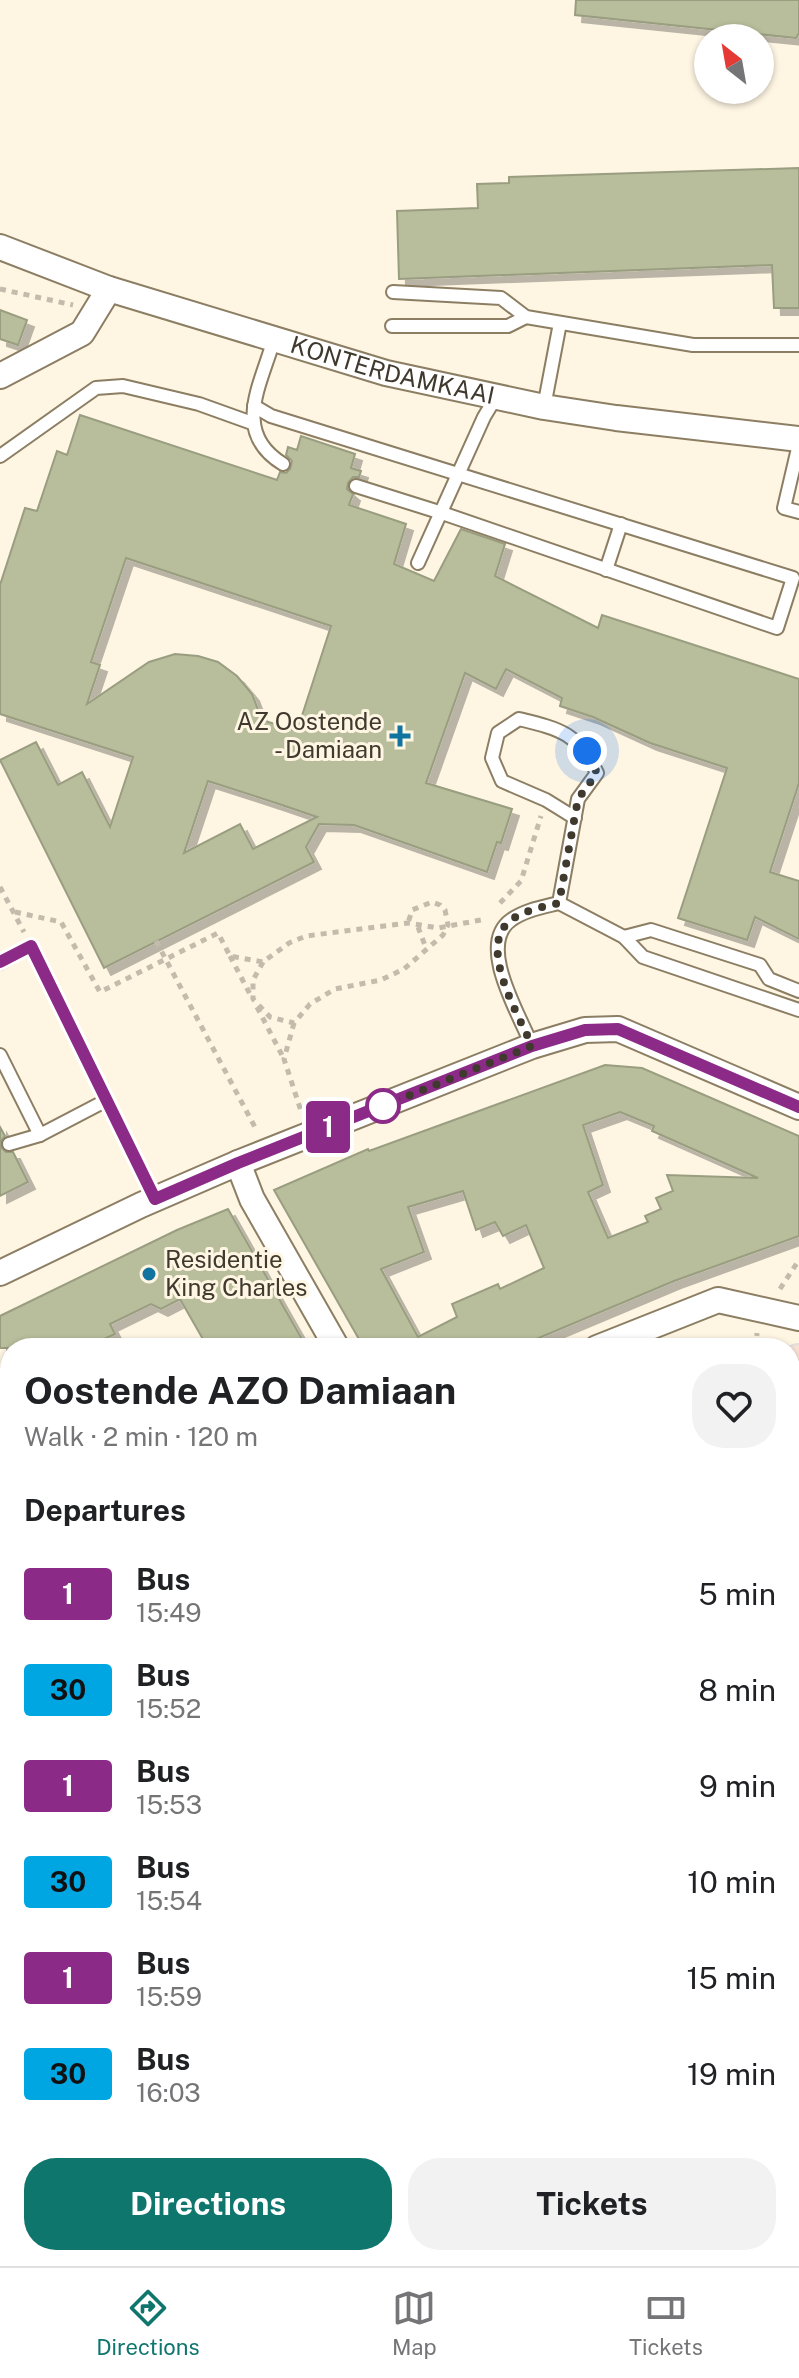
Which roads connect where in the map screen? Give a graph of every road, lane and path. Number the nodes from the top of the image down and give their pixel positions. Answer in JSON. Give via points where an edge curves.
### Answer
{"nodes":[{"id":1,"x":0,"y":247,"type":"edge"},
{"id":2,"x":0,"y":289,"type":"edge"},
{"id":3,"x":109,"y":289,"type":"junction"},
{"id":4,"x":393,"y":292,"type":"dead end"},
{"id":5,"x":98,"y":310,"type":"junction"},
{"id":6,"x":526,"y":317,"type":"junction"},
{"id":7,"x":560,"y":323,"type":"junction"},
{"id":8,"x":392,"y":326,"type":"dead end"},
{"id":9,"x":274,"y":339,"type":"junction"},
{"id":10,"x":799,"y":345,"type":"edge"},
{"id":11,"x":0,"y":376,"type":"edge"},
{"id":12,"x":496,"y":397,"type":"junction"},
{"id":13,"x":254,"y":406,"type":"junction"},
{"id":14,"x":544,"y":407,"type":"junction"},
{"id":15,"x":252,"y":423,"type":"junction"},
{"id":16,"x":799,"y":441,"type":"edge"},
{"id":17,"x":0,"y":456,"type":"edge"},
{"id":18,"x":283,"y":464,"type":"dead end"},
{"id":19,"x":458,"y":475,"type":"junction"},
{"id":20,"x":356,"y":486,"type":"dead end"},
{"id":21,"x":799,"y":512,"type":"edge"},
{"id":22,"x":442,"y":513,"type":"junction"},
{"id":23,"x":621,"y":524,"type":"junction"},
{"id":24,"x":418,"y":563,"type":"dead end"},
{"id":25,"x":606,"y":570,"type":"junction"},
{"id":26,"x":546,"y":800,"type":"junction"},
{"id":27,"x":575,"y":818,"type":"junction"},
{"id":28,"x":0,"y":887,"type":"edge"},
{"id":29,"x":559,"y":903,"type":"junction"},
{"id":30,"x":15,"y":912,"type":"junction"},
{"id":31,"x":487,"y":919,"type":"junction"},
{"id":32,"x":510,"y":920,"type":"junction"},
{"id":33,"x":408,"y":923,"type":"junction"},
{"id":34,"x":417,"y":925,"type":"junction"},
{"id":35,"x":448,"y":925,"type":"junction"},
{"id":36,"x":624,"y":937,"type":"junction"},
{"id":37,"x":156,"y":941,"type":"dead end"},
{"id":38,"x":31,"y":946,"type":"junction"},
{"id":39,"x":426,"y":948,"type":"junction"},
{"id":40,"x":230,"y":956,"type":"junction"},
{"id":41,"x":165,"y":959,"type":"junction"},
{"id":42,"x":263,"y":962,"type":"junction"},
{"id":43,"x":0,"y":963,"type":"edge"},
{"id":44,"x":769,"y":979,"type":"junction"},
{"id":45,"x":799,"y":991,"type":"edge"},
{"id":46,"x":760,"y":998,"type":"junction"},
{"id":47,"x":253,"y":999,"type":"junction"},
{"id":48,"x":799,"y":1010,"type":"edge"},
{"id":49,"x":294,"y":1023,"type":"junction"},
{"id":50,"x":532,"y":1046,"type":"junction"},
{"id":51,"x":0,"y":1055,"type":"edge"},
{"id":52,"x":284,"y":1059,"type":"junction"},
{"id":53,"x":107,"y":1100,"type":"junction"},
{"id":54,"x":799,"y":1107,"type":"edge"},
{"id":55,"x":303,"y":1116,"type":"dead end"},
{"id":56,"x":40,"y":1135,"type":"junction"},
{"id":57,"x":9,"y":1144,"type":"dead end"},
{"id":58,"x":266,"y":1152,"type":"junction"},
{"id":59,"x":238,"y":1163,"type":"junction"},
{"id":60,"x":155,"y":1199,"type":"junction"},
{"id":61,"x":0,"y":1273,"type":"edge"},
{"id":62,"x":799,"y":1318,"type":"edge"},
{"id":63,"x":331,"y":1338,"type":"edge"},
{"id":64,"x":622,"y":1338,"type":"edge"}],
"edges":[{"from":1,"to":3,"type":"street","name":"KONTERDAMKAAI"},
{"from":2,"to":5,"type":"path"},
{"from":3,"to":5,"type":"street"},
{"from":3,"to":9,"type":"street","name":"KONTERDAMKAAI"},
{"from":4,"to":6,"type":"lane","via":[[501,298]]},
{"from":5,"to":11,"type":"street","via":[[82,333]]},
{"from":6,"to":7,"type":"lane"},
{"from":6,"to":8,"type":"lane","via":[[508,326]]},
{"from":7,"to":10,"type":"lane","via":[[693,345]]},
{"from":7,"to":14,"type":"lane"},
{"from":9,"to":12,"type":"street","name":"KONTERDAMKAAI","via":[[386,373]]},
{"from":9,"to":13,"type":"lane"},
{"from":12,"to":14,"type":"street","name":"KONTERDAMKAAI"},
{"from":12,"to":19,"type":"lane"},
{"from":13,"to":15,"type":"lane"},
{"from":13,"to":19,"type":"lane","via":[[271,416]]},
{"from":14,"to":16,"type":"street","name":"KONTERDAMKAAI"},
{"from":15,"to":17,"type":"lane","via":[[123,386],[96,388]]},
{"from":15,"to":18,"type":"lane","via":[[257,441]]},
{"from":16,"to":21,"type":"lane","via":[[784,508]]},
{"from":19,"to":22,"type":"lane"},
{"from":19,"to":23,"type":"lane"},
{"from":20,"to":22,"type":"lane"},
{"from":22,"to":24,"type":"lane"},
{"from":22,"to":25,"type":"lane"},
{"from":23,"to":25,"type":"lane"},
{"from":23,"to":25,"type":"lane","via":[[793,578],[777,628]]},
{"from":26,"to":27,"type":"lane"},
{"from":26,"to":27,"type":"lane","via":[[502,781],[492,758],[498,733],[519,719],[562,730],[587,751],[597,773],[578,799]]},
{"from":26,"to":31,"type":"path","via":[[521,881]]},
{"from":27,"to":29,"type":"lane"},
{"from":28,"to":30,"type":"path"},
{"from":29,"to":32,"type":"lane"},
{"from":29,"to":36,"type":"lane"},
{"from":30,"to":38,"type":"path"},
{"from":30,"to":41,"type":"path","via":[[61,922],[100,992]]},
{"from":31,"to":32,"type":"path"},
{"from":31,"to":35,"type":"path"},
{"from":32,"to":50,"type":"lane","via":[[497,937],[496,956]]},
{"from":33,"to":34,"type":"path"},
{"from":33,"to":35,"type":"path","via":[[412,910],[432,902],[445,910]]},
{"from":33,"to":42,"type":"path","via":[[306,936]]},
{"from":34,"to":35,"type":"path"},
{"from":34,"to":39,"type":"path"},
{"from":35,"to":39,"type":"path"},
{"from":36,"to":44,"type":"lane","via":[[651,930],[760,965]]},
{"from":36,"to":46,"type":"lane","via":[[643,957]]},
{"from":37,"to":41,"type":"path"},
{"from":38,"to":43,"type":"lane"},
{"from":38,"to":53,"type":"lane"},
{"from":39,"to":49,"type":"path","via":[[404,969],[381,980],[323,995]]},
{"from":40,"to":41,"type":"path","via":[[218,933]]},
{"from":40,"to":42,"type":"path"},
{"from":40,"to":47,"type":"path"},
{"from":41,"to":58,"type":"path"},
{"from":42,"to":47,"type":"path","via":[[253,980]]},
{"from":44,"to":45,"type":"lane"},
{"from":44,"to":46,"type":"lane"},
{"from":46,"to":48,"type":"lane"},
{"from":47,"to":49,"type":"path","via":[[270,1017]]},
{"from":47,"to":52,"type":"path"},
{"from":49,"to":52,"type":"path"},
{"from":50,"to":54,"type":"street","via":[[585,1030],[618,1029]]},
{"from":50,"to":58,"type":"street"},
{"from":51,"to":56,"type":"lane"},
{"from":52,"to":55,"type":"path"},
{"from":53,"to":56,"type":"lane"},
{"from":53,"to":60,"type":"lane"},
{"from":56,"to":57,"type":"lane"},
{"from":58,"to":59,"type":"street"},
{"from":59,"to":60,"type":"street"},
{"from":59,"to":63,"type":"street","via":[[252,1199]]},
{"from":60,"to":61,"type":"street"},
{"from":62,"to":64,"type":"street","via":[[718,1300]]}]}
